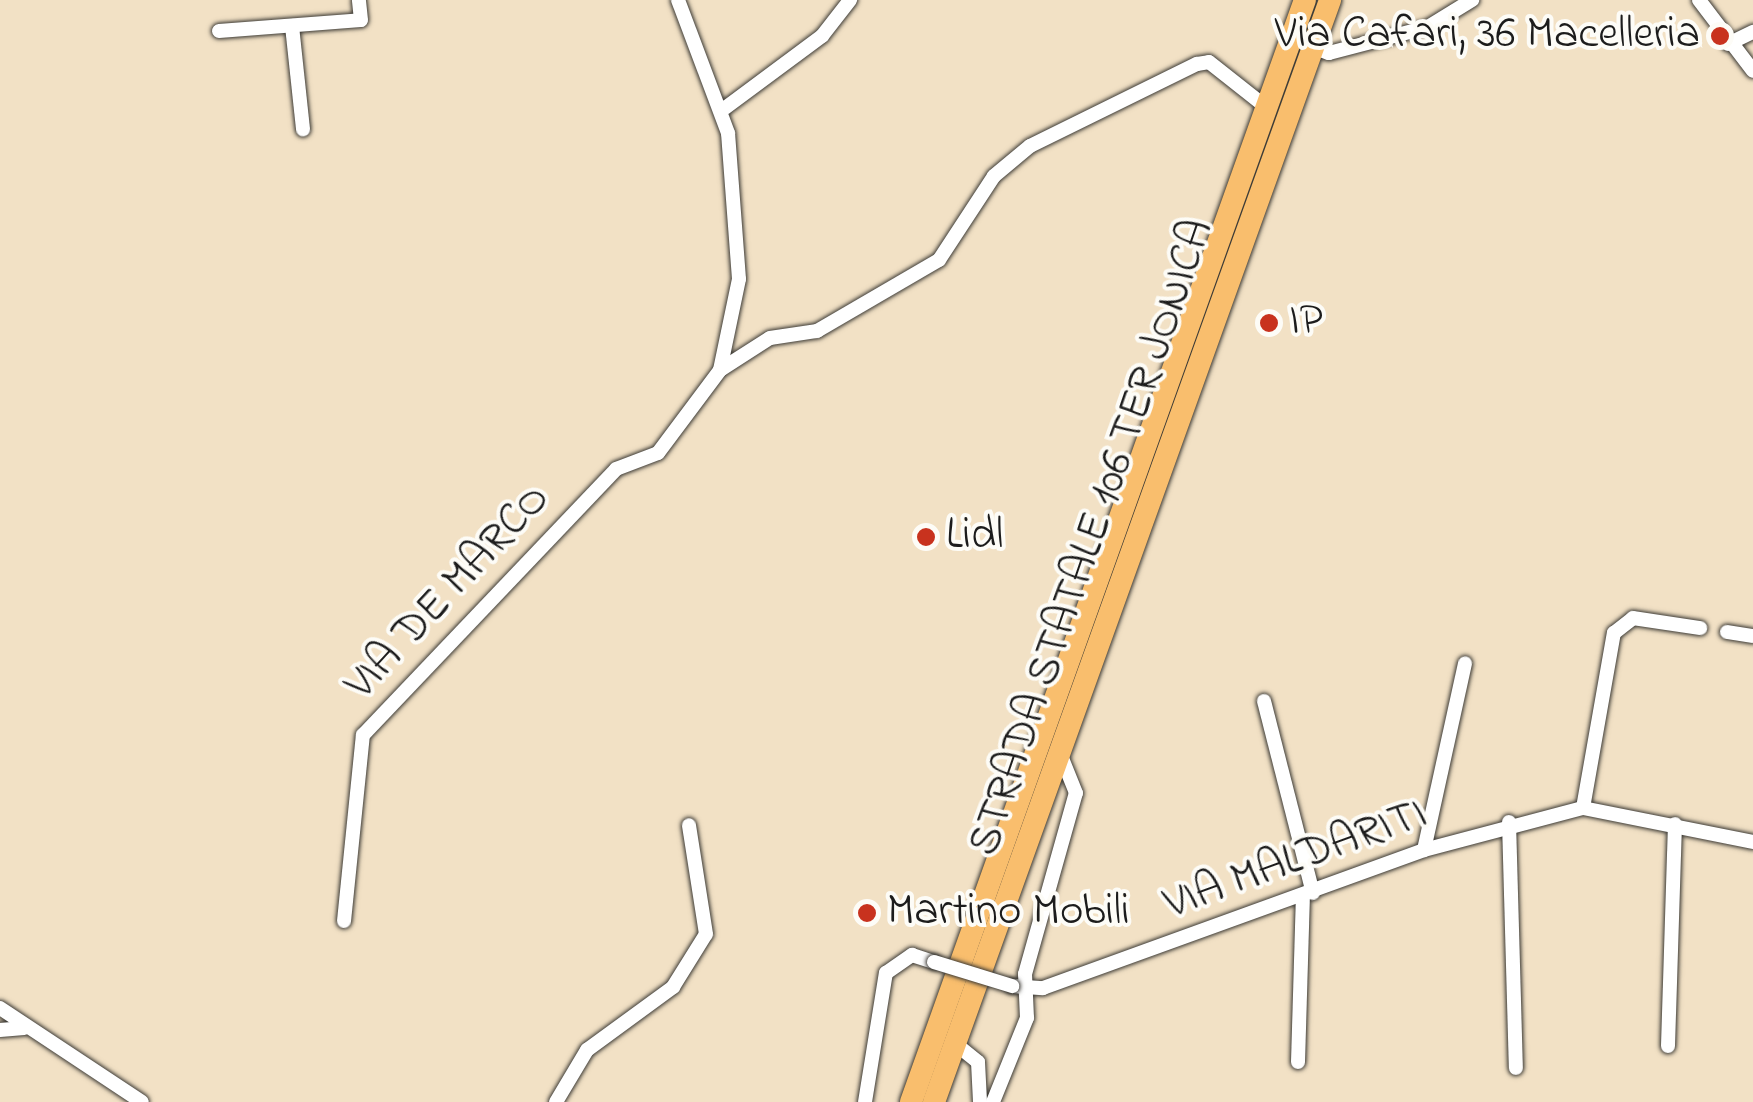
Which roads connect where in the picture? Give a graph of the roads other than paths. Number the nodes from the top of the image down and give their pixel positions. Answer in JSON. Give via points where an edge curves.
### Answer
{"nodes":[{"id":1,"x":359,"y":0,"type":"edge"},
{"id":2,"x":678,"y":0,"type":"edge"},
{"id":3,"x":850,"y":0,"type":"edge"},
{"id":4,"x":1304,"y":0,"type":"edge"},
{"id":5,"x":1330,"y":0,"type":"edge"},
{"id":6,"x":1472,"y":0,"type":"edge"},
{"id":7,"x":1699,"y":0,"type":"edge"},
{"id":8,"x":292,"y":26,"type":"junction"},
{"id":9,"x":219,"y":31,"type":"dead end"},
{"id":10,"x":1753,"y":32,"type":"edge"},
{"id":11,"x":1728,"y":44,"type":"junction"},
{"id":12,"x":1313,"y":47,"type":"junction"},
{"id":13,"x":1753,"y":71,"type":"edge"},
{"id":14,"x":1266,"y":107,"type":"junction"},
{"id":15,"x":725,"y":108,"type":"junction"},
{"id":16,"x":303,"y":129,"type":"dead end"},
{"id":17,"x":720,"y":370,"type":"junction"},
{"id":18,"x":1700,"y":628,"type":"dead end"},
{"id":19,"x":1726,"y":632,"type":"dead end"},
{"id":20,"x":1753,"y":636,"type":"edge"},
{"id":21,"x":1465,"y":663,"type":"dead end"},
{"id":22,"x":1264,"y":702,"type":"dead end"},
{"id":23,"x":1061,"y":756,"type":"junction"},
{"id":24,"x":1583,"y":808,"type":"junction"},
{"id":25,"x":1509,"y":822,"type":"junction"},
{"id":26,"x":1674,"y":824,"type":"junction"},
{"id":27,"x":689,"y":825,"type":"dead end"},
{"id":28,"x":1753,"y":842,"type":"edge"},
{"id":29,"x":1424,"y":850,"type":"junction"},
{"id":30,"x":1308,"y":895,"type":"junction"},
{"id":31,"x":344,"y":921,"type":"dead end"},
{"id":32,"x":1027,"y":992,"type":"junction"},
{"id":33,"x":0,"y":1008,"type":"edge"},
{"id":34,"x":0,"y":1022,"type":"edge"},
{"id":35,"x":24,"y":1028,"type":"junction"},
{"id":36,"x":0,"y":1030,"type":"edge"},
{"id":37,"x":958,"y":1045,"type":"junction"},
{"id":38,"x":1668,"y":1046,"type":"dead end"},
{"id":39,"x":1298,"y":1062,"type":"dead end"},
{"id":40,"x":1516,"y":1068,"type":"dead end"},
{"id":41,"x":142,"y":1102,"type":"edge"},
{"id":42,"x":556,"y":1102,"type":"edge"},
{"id":43,"x":865,"y":1102,"type":"edge"},
{"id":44,"x":911,"y":1102,"type":"edge"},
{"id":45,"x":934,"y":1102,"type":"edge"},
{"id":46,"x":980,"y":1102,"type":"edge"},
{"id":47,"x":992,"y":1102,"type":"edge"}],
"edges":[{"from":1,"to":8,"type":"street","via":[[361,20]]},
{"from":2,"to":15,"type":"street"},
{"from":3,"to":15,"type":"street","via":[[822,36]]},
{"from":4,"to":14,"type":"main road","name":"STRADA STATALE 106 TER JONICA"},
{"from":5,"to":12,"type":"main road","name":"STRADA STATALE 106 TER JONICA"},
{"from":6,"to":12,"type":"street","via":[[1428,27],[1329,53]]},
{"from":7,"to":11,"type":"street"},
{"from":8,"to":9,"type":"street"},
{"from":8,"to":16,"type":"street"},
{"from":10,"to":11,"type":"street"},
{"from":11,"to":13,"type":"street"},
{"from":12,"to":23,"type":"main road","name":"STRADA STATALE 106 TER JONICA"},
{"from":14,"to":17,"type":"street","via":[[1210,62],[1197,64],[1030,146],[994,176],[938,260],[816,331],[770,338]]},
{"from":14,"to":44,"type":"main road","name":"STRADA STATALE 106 TER JONICA"},
{"from":15,"to":17,"type":"street","via":[[739,279]]},
{"from":17,"to":31,"type":"street","name":"VIA DE MARCO","via":[[658,453],[616,469],[363,734]]},
{"from":18,"to":24,"type":"street","via":[[1633,618],[1614,633]]},
{"from":19,"to":20,"type":"street"},
{"from":21,"to":29,"type":"street"},
{"from":22,"to":30,"type":"street"},
{"from":23,"to":32,"type":"street","via":[[1076,793]]},
{"from":23,"to":37,"type":"main road","name":"STRADA STATALE 106 TER JONICA"},
{"from":24,"to":25,"type":"street","name":"VIA MALDARITI"},
{"from":24,"to":26,"type":"street","name":"VIA MALDARITI"},
{"from":25,"to":29,"type":"street","name":"VIA MALDARITI"},
{"from":25,"to":40,"type":"street"},
{"from":26,"to":28,"type":"street","name":"VIA MALDARITI"},
{"from":26,"to":38,"type":"street"},
{"from":27,"to":42,"type":"street","via":[[706,934],[672,988],[586,1050]]},
{"from":29,"to":30,"type":"street","name":"VIA MALDARITI"},
{"from":30,"to":32,"type":"street","name":"VIA MALDARITI"},
{"from":30,"to":39,"type":"street"},
{"from":32,"to":43,"type":"street","bridge":true,"via":[[912,955],[886,973]]},
{"from":32,"to":47,"type":"street","via":[[1027,1018]]},
{"from":33,"to":35,"type":"street"},
{"from":34,"to":35,"type":"street"},
{"from":35,"to":36,"type":"street"},
{"from":35,"to":41,"type":"street"},
{"from":37,"to":45,"type":"main road","name":"STRADA STATALE 106 TER JONICA"},
{"from":37,"to":46,"type":"street","via":[[978,1062]]}]}
